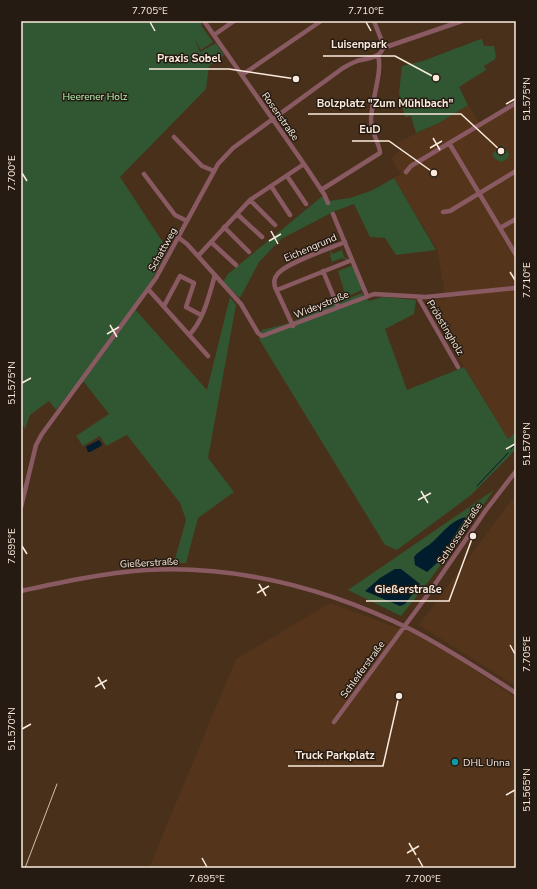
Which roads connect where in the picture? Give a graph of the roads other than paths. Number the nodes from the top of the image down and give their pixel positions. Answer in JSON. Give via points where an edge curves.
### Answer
{"nodes":[{"id":1,"x":204,"y":21,"type":"edge"},
{"id":2,"x":234,"y":21,"type":"edge"},
{"id":3,"x":321,"y":21,"type":"edge"},
{"id":4,"x":374,"y":21,"type":"edge"},
{"id":5,"x":462,"y":21,"type":"edge"},
{"id":6,"x":214,"y":35,"type":"junction"},
{"id":7,"x":383,"y":48,"type":"junction"},
{"id":8,"x":378,"y":56,"type":"junction"},
{"id":9,"x":242,"y":76,"type":"junction"},
{"id":10,"x":516,"y":103,"type":"edge"},
{"id":11,"x":273,"y":119,"type":"junction"},
{"id":12,"x":174,"y":137,"type":"dead end"},
{"id":13,"x":449,"y":143,"type":"junction"},
{"id":14,"x":304,"y":164,"type":"junction"},
{"id":15,"x":516,"y":171,"type":"edge"},
{"id":16,"x":214,"y":172,"type":"junction"},
{"id":17,"x":406,"y":172,"type":"dead end"},
{"id":18,"x":144,"y":174,"type":"dead end"},
{"id":19,"x":287,"y":176,"type":"junction"},
{"id":20,"x":272,"y":186,"type":"junction"},
{"id":21,"x":321,"y":190,"type":"junction"},
{"id":22,"x":479,"y":193,"type":"junction"},
{"id":23,"x":250,"y":200,"type":"junction"},
{"id":24,"x":328,"y":203,"type":"dead end"},
{"id":25,"x":306,"y":204,"type":"dead end"},
{"id":26,"x":442,"y":212,"type":"dead end"},
{"id":27,"x":237,"y":214,"type":"junction"},
{"id":28,"x":333,"y":214,"type":"dead end"},
{"id":29,"x":290,"y":215,"type":"dead end"},
{"id":30,"x":516,"y":219,"type":"edge"},
{"id":31,"x":187,"y":221,"type":"junction"},
{"id":32,"x":275,"y":224,"type":"dead end"},
{"id":33,"x":224,"y":227,"type":"junction"},
{"id":34,"x":500,"y":228,"type":"junction"},
{"id":35,"x":179,"y":238,"type":"junction"},
{"id":36,"x":262,"y":238,"type":"dead end"},
{"id":37,"x":211,"y":242,"type":"junction"},
{"id":38,"x":345,"y":242,"type":"junction"},
{"id":39,"x":249,"y":252,"type":"dead end"},
{"id":40,"x":516,"y":254,"type":"edge"},
{"id":41,"x":198,"y":256,"type":"junction"},
{"id":42,"x":352,"y":260,"type":"junction"},
{"id":43,"x":236,"y":265,"type":"dead end"},
{"id":44,"x":323,"y":270,"type":"junction"},
{"id":45,"x":215,"y":275,"type":"junction"},
{"id":46,"x":516,"y":288,"type":"edge"},
{"id":47,"x":148,"y":289,"type":"junction"},
{"id":48,"x":277,"y":290,"type":"junction"},
{"id":49,"x":367,"y":296,"type":"junction"},
{"id":50,"x":418,"y":297,"type":"junction"},
{"id":51,"x":164,"y":306,"type":"junction"},
{"id":52,"x":338,"y":307,"type":"junction"},
{"id":53,"x":202,"y":315,"type":"junction"},
{"id":54,"x":293,"y":326,"type":"junction"},
{"id":55,"x":189,"y":335,"type":"junction"},
{"id":56,"x":208,"y":356,"type":"dead end"},
{"id":57,"x":458,"y":367,"type":"dead end"},
{"id":58,"x":516,"y":471,"type":"edge"},
{"id":59,"x":21,"y":507,"type":"edge"},
{"id":60,"x":21,"y":592,"type":"edge"},
{"id":61,"x":404,"y":626,"type":"junction"},
{"id":62,"x":516,"y":693,"type":"edge"},
{"id":63,"x":334,"y":722,"type":"dead end"}],
"edges":[{"from":1,"to":6,"type":"street","name":"Rosenstraße"},
{"from":2,"to":6,"type":"street"},
{"from":3,"to":9,"type":"street"},
{"from":4,"to":7,"type":"street"},
{"from":5,"to":7,"type":"street"},
{"from":6,"to":9,"type":"street","name":"Rosenstraße"},
{"from":7,"to":8,"type":"street"},
{"from":8,"to":11,"type":"street","name":"Schattweg","via":[[349,65]]},
{"from":8,"to":21,"type":"street","via":[[380,64],[371,121],[380,153]]},
{"from":9,"to":11,"type":"street","name":"Rosenstraße"},
{"from":10,"to":13,"type":"street"},
{"from":11,"to":14,"type":"street","name":"Rosenstraße"},
{"from":11,"to":16,"type":"street","name":"Schattweg","via":[[228,152]]},
{"from":12,"to":16,"type":"street","via":[[202,166]]},
{"from":13,"to":17,"type":"street","via":[[411,166]]},
{"from":13,"to":22,"type":"street"},
{"from":14,"to":19,"type":"street"},
{"from":14,"to":21,"type":"street","name":"Rosenstraße"},
{"from":15,"to":22,"type":"street"},
{"from":16,"to":31,"type":"street","name":"Schattweg"},
{"from":18,"to":31,"type":"street","via":[[175,215]]},
{"from":19,"to":20,"type":"street"},
{"from":19,"to":25,"type":"street"},
{"from":20,"to":23,"type":"street"},
{"from":20,"to":29,"type":"street"},
{"from":21,"to":24,"type":"street","name":"Rosenstraße"},
{"from":22,"to":26,"type":"street","via":[[450,211]]},
{"from":22,"to":34,"type":"street"},
{"from":23,"to":27,"type":"street"},
{"from":23,"to":32,"type":"street"},
{"from":27,"to":33,"type":"street"},
{"from":27,"to":36,"type":"street"},
{"from":28,"to":38,"type":"street"},
{"from":30,"to":34,"type":"street"},
{"from":31,"to":35,"type":"street","name":"Schattweg"},
{"from":33,"to":37,"type":"street"},
{"from":33,"to":39,"type":"street"},
{"from":34,"to":40,"type":"street"},
{"from":35,"to":41,"type":"street","name":"Wideystraße"},
{"from":35,"to":47,"type":"street","name":"Schattweg"},
{"from":37,"to":41,"type":"street"},
{"from":37,"to":43,"type":"street"},
{"from":38,"to":42,"type":"street"},
{"from":38,"to":48,"type":"street","name":"Eichengrund","via":[[283,268],[274,282]]},
{"from":41,"to":45,"type":"street","name":"Wideystraße"},
{"from":42,"to":44,"type":"street"},
{"from":42,"to":49,"type":"street"},
{"from":44,"to":48,"type":"street"},
{"from":44,"to":52,"type":"street"},
{"from":45,"to":53,"type":"street"},
{"from":45,"to":54,"type":"street","name":"Wideystraße","via":[[241,304],[262,336]]},
{"from":46,"to":50,"type":"street","name":"Wideystraße"},
{"from":47,"to":51,"type":"street"},
{"from":47,"to":59,"type":"street","name":"Schattweg","via":[[42,434],[36,445]]},
{"from":48,"to":54,"type":"street"},
{"from":49,"to":50,"type":"street","name":"Wideystraße","via":[[374,294]]},
{"from":49,"to":52,"type":"street","name":"Wideystraße"},
{"from":50,"to":57,"type":"street","name":"Pröbstingholz"},
{"from":51,"to":53,"type":"street","via":[[180,276],[194,283],[186,307]]},
{"from":51,"to":55,"type":"street"},
{"from":52,"to":54,"type":"street","name":"Wideystraße"},
{"from":53,"to":55,"type":"street"},
{"from":55,"to":56,"type":"street"},
{"from":58,"to":61,"type":"street","name":"Schlosserstraße"},
{"from":60,"to":61,"type":"street","name":"Gießerstraße","via":[[83,578],[128,572],[174,569],[217,571],[261,577],[320,592]]},
{"from":61,"to":62,"type":"street","name":"Gießerstraße"},
{"from":61,"to":63,"type":"street","name":"Schleiferstraße"}]}
